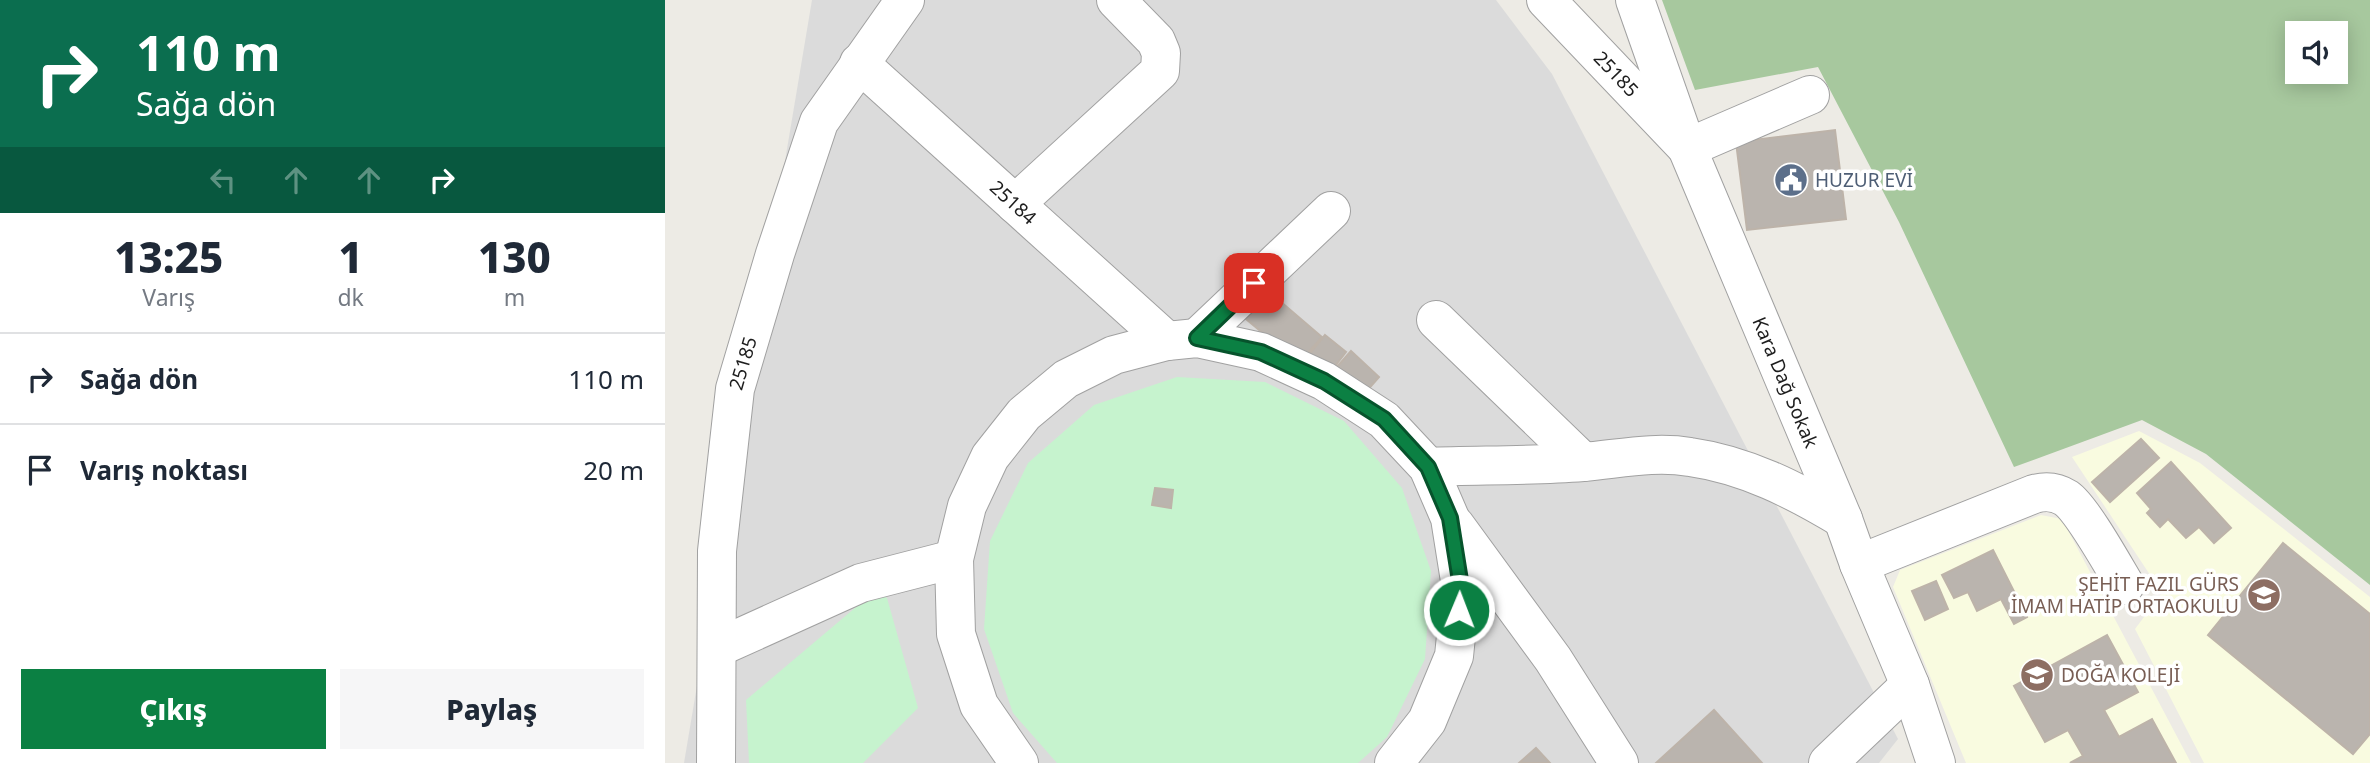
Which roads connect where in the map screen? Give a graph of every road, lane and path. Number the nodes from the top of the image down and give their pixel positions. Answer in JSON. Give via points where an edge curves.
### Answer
{"nodes":[{"id":1,"x":905,"y":0,"type":"edge"},
{"id":2,"x":1116,"y":0,"type":"edge"},
{"id":3,"x":1546,"y":0,"type":"edge"},
{"id":4,"x":1635,"y":0,"type":"edge"},
{"id":5,"x":859,"y":64,"type":"junction"},
{"id":6,"x":1809,"y":95,"type":"dead end"},
{"id":7,"x":1687,"y":148,"type":"junction"},
{"id":8,"x":1015,"y":204,"type":"junction"},
{"id":9,"x":1331,"y":211,"type":"dead end"},
{"id":10,"x":1436,"y":320,"type":"dead end"},
{"id":11,"x":1182,"y":339,"type":"junction"},
{"id":12,"x":1583,"y":462,"type":"junction"},
{"id":13,"x":1428,"y":467,"type":"junction"},
{"id":14,"x":1450,"y":518,"type":"junction"},
{"id":15,"x":1843,"y":519,"type":"junction"},
{"id":16,"x":954,"y":559,"type":"junction"},
{"id":17,"x":1859,"y":565,"type":"junction"},
{"id":18,"x":2125,"y":585,"type":"dead end"},
{"id":19,"x":717,"y":648,"type":"junction"},
{"id":20,"x":1910,"y":685,"type":"junction"},
{"id":21,"x":716,"y":763,"type":"edge"},
{"id":22,"x":1019,"y":763,"type":"edge"},
{"id":23,"x":1394,"y":763,"type":"edge"},
{"id":24,"x":1619,"y":763,"type":"edge"},
{"id":25,"x":1828,"y":763,"type":"edge"},
{"id":26,"x":1936,"y":763,"type":"edge"}],
"edges":[{"from":1,"to":5,"type":"street","name":"25185"},
{"from":2,"to":8,"type":"street","via":[[1156,41],[1160,71]]},
{"from":3,"to":7,"type":"street","name":"25185"},
{"from":4,"to":7,"type":"street","name":"Kara Dağ Sokak"},
{"from":5,"to":8,"type":"street","name":"25184"},
{"from":5,"to":19,"type":"street","name":"25185","via":[[820,122],[734,389],[717,551]]},
{"from":6,"to":7,"type":"street"},
{"from":7,"to":15,"type":"street","name":"Kara Dağ Sokak"},
{"from":8,"to":11,"type":"street","name":"25184"},
{"from":9,"to":11,"type":"street"},
{"from":10,"to":12,"type":"street"},
{"from":11,"to":13,"type":"street","via":[[1261,352],[1324,381],[1384,419]]},
{"from":11,"to":16,"type":"street","via":[[1114,355],[1066,379],[1024,414],[990,457],[967,506]]},
{"from":12,"to":13,"type":"street"},
{"from":12,"to":15,"type":"street","via":[[1646,454],[1707,459],[1787,487]]},
{"from":13,"to":14,"type":"street"},
{"from":14,"to":23,"type":"street","via":[[1461,587],[1454,656],[1427,721]]},
{"from":14,"to":24,"type":"street","via":[[1553,659]]},
{"from":15,"to":17,"type":"street","name":"Kara Dağ Sokak"},
{"from":16,"to":19,"type":"street","via":[[861,583]]},
{"from":16,"to":22,"type":"street","via":[[956,634],[979,705]]},
{"from":17,"to":18,"type":"street","via":[[2045,491],[2074,505]]},
{"from":17,"to":20,"type":"street","name":"Kara Dağ Sokak"},
{"from":19,"to":21,"type":"street","name":"25185"},
{"from":20,"to":25,"type":"street"},
{"from":20,"to":26,"type":"street","name":"Kara Dağ Sokak"}]}
